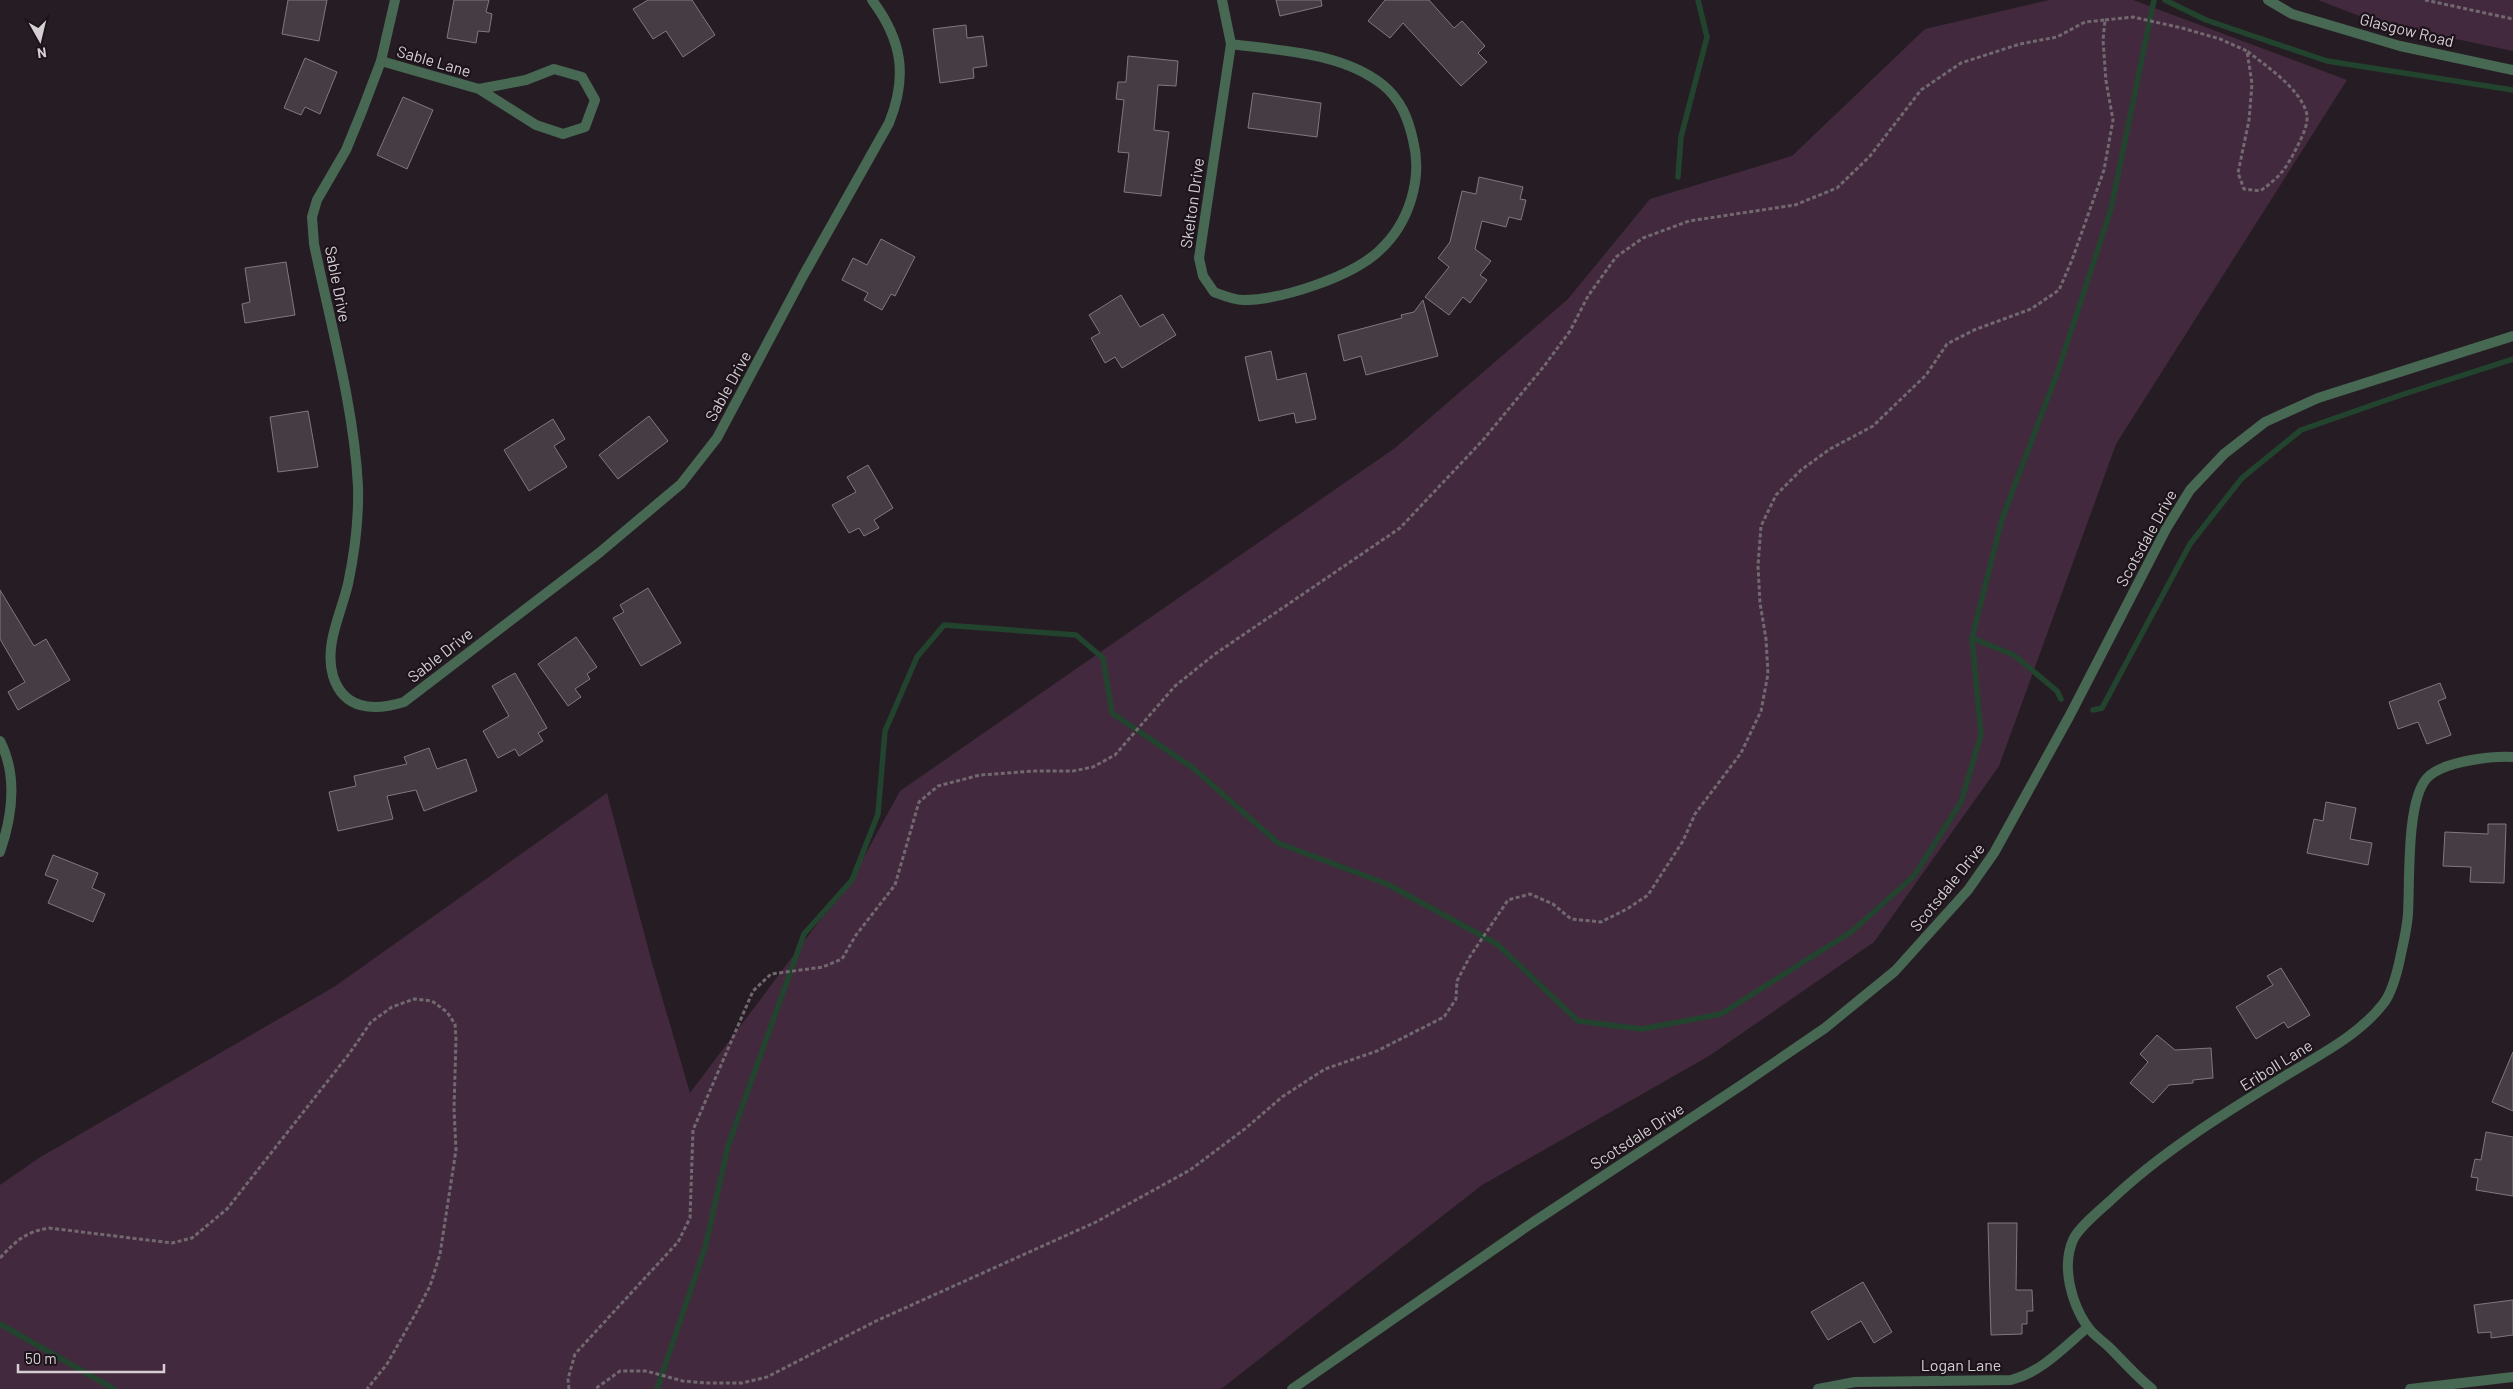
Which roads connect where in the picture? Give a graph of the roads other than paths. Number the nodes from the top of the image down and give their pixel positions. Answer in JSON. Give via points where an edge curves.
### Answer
{"nodes":[{"id":1,"x":395,"y":0,"type":"edge"},
{"id":2,"x":872,"y":0,"type":"edge"},
{"id":3,"x":1222,"y":0,"type":"edge"},
{"id":4,"x":2268,"y":0,"type":"edge"},
{"id":5,"x":1231,"y":44,"type":"junction"},
{"id":6,"x":381,"y":61,"type":"junction"},
{"id":7,"x":2513,"y":70,"type":"edge"},
{"id":8,"x":479,"y":89,"type":"junction"},
{"id":9,"x":2513,"y":336,"type":"edge"},
{"id":10,"x":0,"y":741,"type":"edge"},
{"id":11,"x":2513,"y":757,"type":"edge"},
{"id":12,"x":0,"y":852,"type":"edge"},
{"id":13,"x":2088,"y":1327,"type":"junction"},
{"id":14,"x":2513,"y":1377,"type":"edge"},
{"id":15,"x":1292,"y":1389,"type":"edge"},
{"id":16,"x":1818,"y":1389,"type":"edge"},
{"id":17,"x":2152,"y":1389,"type":"edge"},
{"id":18,"x":2410,"y":1389,"type":"edge"}],
"edges":[{"from":1,"to":6,"type":"street","name":"Sable Drive"},
{"from":2,"to":6,"type":"street","name":"Sable Drive","via":[[885,18],[900,59],[897,102],[889,123],[717,438],[681,484],[599,553],[404,702],[368,709],[339,689],[330,660],[331,642],[357,538],[358,486],[353,438],[314,244],[312,217],[317,200],[346,150]]},
{"from":3,"to":5,"type":"street","name":"Skelton Drive"},
{"from":4,"to":7,"type":"street","name":"Glasgow Road","via":[[2292,14],[2400,46]]},
{"from":5,"to":5,"type":"street","name":"Skelton Drive","via":[[1320,58],[1362,72],[1383,85],[1402,105],[1417,155],[1416,180],[1409,206],[1397,230],[1379,251],[1355,267],[1302,290],[1242,300],[1214,292],[1203,276],[1199,258]]},
{"from":6,"to":8,"type":"street","name":"Sable Lane"},
{"from":8,"to":8,"type":"street","name":"Sable Lane","via":[[536,125],[563,134],[584,127],[595,100],[582,77],[554,69],[526,80]]},
{"from":9,"to":15,"type":"street","name":"Scotsdale Drive","via":[[2318,398],[2265,422],[2224,454],[2190,490],[2166,529],[2039,774],[1994,853],[1968,890],[1894,972],[1825,1028],[1532,1223]]},
{"from":10,"to":12,"type":"street","via":[[12,794],[10,818]]},
{"from":11,"to":13,"type":"street","name":"Eriboll Lane","via":[[2459,762],[2429,775],[2421,785],[2411,841],[2408,917],[2398,968],[2385,1002],[2332,1048],[2201,1129],[2135,1179],[2073,1240],[2069,1279],[2074,1300]]},
{"from":13,"to":16,"type":"street","name":"Logan Lane","via":[[2028,1376],[2011,1380],[1855,1382]]},
{"from":13,"to":17,"type":"street","name":"Eriboll Lane","via":[[2112,1349],[2129,1371]]},
{"from":14,"to":18,"type":"street"}]}
